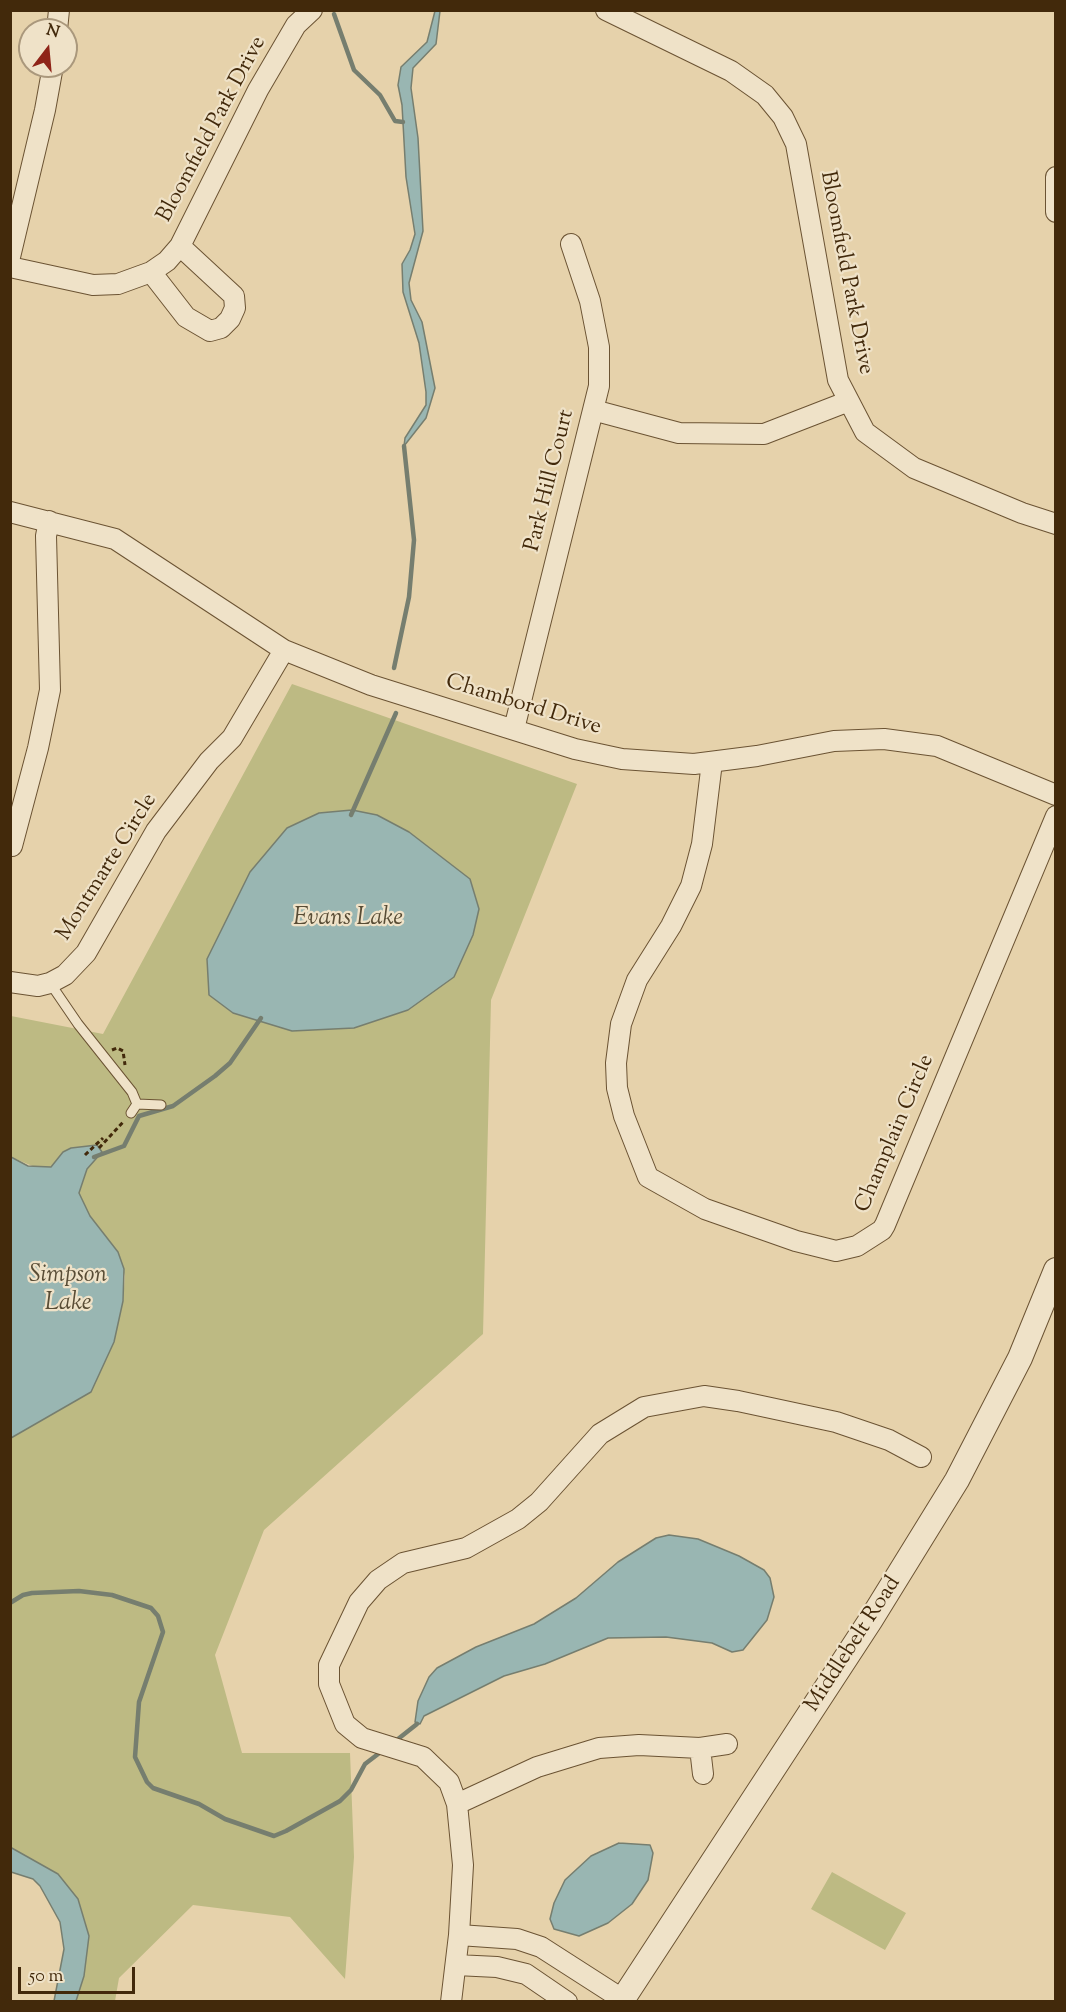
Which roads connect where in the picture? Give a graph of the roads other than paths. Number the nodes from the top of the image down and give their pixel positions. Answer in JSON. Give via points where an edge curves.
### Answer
{"nodes":[{"id":1,"x":312,"y":10,"type":"edge"},
{"id":2,"x":606,"y":10,"type":"edge"},
{"id":3,"x":51,"y":78,"type":"edge"},
{"id":4,"x":1056,"y":177,"type":"edge"},
{"id":5,"x":1056,"y":212,"type":"edge"},
{"id":6,"x":571,"y":244,"type":"dead end"},
{"id":7,"x":180,"y":246,"type":"junction"},
{"id":8,"x":10,"y":257,"type":"edge"},
{"id":9,"x":10,"y":267,"type":"edge"},
{"id":10,"x":151,"y":272,"type":"junction"},
{"id":11,"x":849,"y":401,"type":"junction"},
{"id":12,"x":594,"y":410,"type":"junction"},
{"id":13,"x":10,"y":512,"type":"edge"},
{"id":14,"x":49,"y":520,"type":"junction"},
{"id":15,"x":1056,"y":524,"type":"edge"},
{"id":16,"x":284,"y":650,"type":"junction"},
{"id":17,"x":514,"y":729,"type":"junction"},
{"id":18,"x":712,"y":762,"type":"junction"},
{"id":19,"x":1056,"y":795,"type":"edge"},
{"id":20,"x":1056,"y":816,"type":"edge"},
{"id":21,"x":12,"y":846,"type":"dead end"},
{"id":22,"x":10,"y":982,"type":"edge"},
{"id":23,"x":50,"y":983,"type":"junction"},
{"id":24,"x":161,"y":1105,"type":"dead end"},
{"id":25,"x":1056,"y":1270,"type":"edge"},
{"id":26,"x":921,"y":1457,"type":"dead end"},
{"id":27,"x":727,"y":1744,"type":"dead end"},
{"id":28,"x":700,"y":1748,"type":"junction"},
{"id":29,"x":703,"y":1774,"type":"dead end"},
{"id":30,"x":457,"y":1804,"type":"junction"},
{"id":31,"x":459,"y":1935,"type":"junction"},
{"id":32,"x":456,"y":1965,"type":"junction"},
{"id":33,"x":622,"y":2000,"type":"edge"},
{"id":34,"x":451,"y":2001,"type":"edge"},
{"id":35,"x":567,"y":2001,"type":"edge"}],
"edges":[{"from":1,"to":7,"type":"street","name":"Bloomfield Park Drive","via":[[296,25],[258,90]]},
{"from":2,"to":11,"type":"street","name":"Bloomfield Park Drive","via":[[731,71],[765,95],[783,117],[796,144],[838,380]]},
{"from":3,"to":8,"type":"street"},
{"from":4,"to":5,"type":"street"},
{"from":6,"to":12,"type":"street","name":"Park Hill Court","via":[[590,301],[599,347],[599,386]]},
{"from":7,"to":10,"type":"street","name":"Bloomfield Park Drive"},
{"from":7,"to":10,"type":"street","name":"Bloomfield Park Drive","via":[[234,296],[236,308],[221,328],[210,331],[186,317]]},
{"from":9,"to":10,"type":"street","name":"Bloomfield Park Drive","via":[[93,285],[118,284]]},
{"from":11,"to":12,"type":"street","via":[[764,434],[679,433]]},
{"from":11,"to":15,"type":"street","name":"Bloomfield Park Drive","via":[[865,432],[915,468]]},
{"from":12,"to":17,"type":"street","name":"Park Hill Court"},
{"from":13,"to":14,"type":"street","name":"Chambord Drive"},
{"from":14,"to":16,"type":"street","name":"Chambord Drive","via":[[115,539]]},
{"from":14,"to":21,"type":"street","via":[[46,536],[50,690]]},
{"from":16,"to":17,"type":"street","name":"Chambord Drive","via":[[371,685]]},
{"from":16,"to":23,"type":"street","name":"Montmarte Circle","via":[[232,738],[209,761],[156,831],[86,953],[65,975]]},
{"from":17,"to":18,"type":"street","name":"Chambord Drive","via":[[622,759]]},
{"from":18,"to":19,"type":"street","name":"Chambord Drive","via":[[834,741],[884,739],[937,746]]},
{"from":18,"to":20,"type":"street","name":"Champlain Circle","via":[[702,844],[690,886],[671,926],[637,980],[621,1024],[616,1063],[624,1116],[648,1177],[705,1209],[836,1251],[857,1246],[885,1225]]},
{"from":22,"to":23,"type":"street","via":[[38,986]]},
{"from":23,"to":24,"type":"lane","via":[[132,1092],[134,1108]]},
{"from":25,"to":33,"type":"street","name":"Middlebelt Road","via":[[1017,1364],[962,1471],[870,1621]]},
{"from":26,"to":30,"type":"street","via":[[890,1440],[798,1412],[704,1396],[674,1400],[644,1407],[600,1434],[539,1502],[508,1526],[466,1548],[403,1563],[378,1580],[359,1602],[329,1665],[335,1704],[345,1724],[362,1738],[423,1757],[436,1767],[449,1782]]},
{"from":27,"to":28,"type":"street"},
{"from":28,"to":29,"type":"street"},
{"from":28,"to":30,"type":"street","via":[[599,1748],[537,1767]]},
{"from":30,"to":31,"type":"street","via":[[462,1865]]},
{"from":31,"to":32,"type":"street"},
{"from":31,"to":33,"type":"street","via":[[517,1939],[541,1947]]},
{"from":32,"to":34,"type":"street"},
{"from":32,"to":35,"type":"street","via":[[497,1967],[526,1974]]}]}
